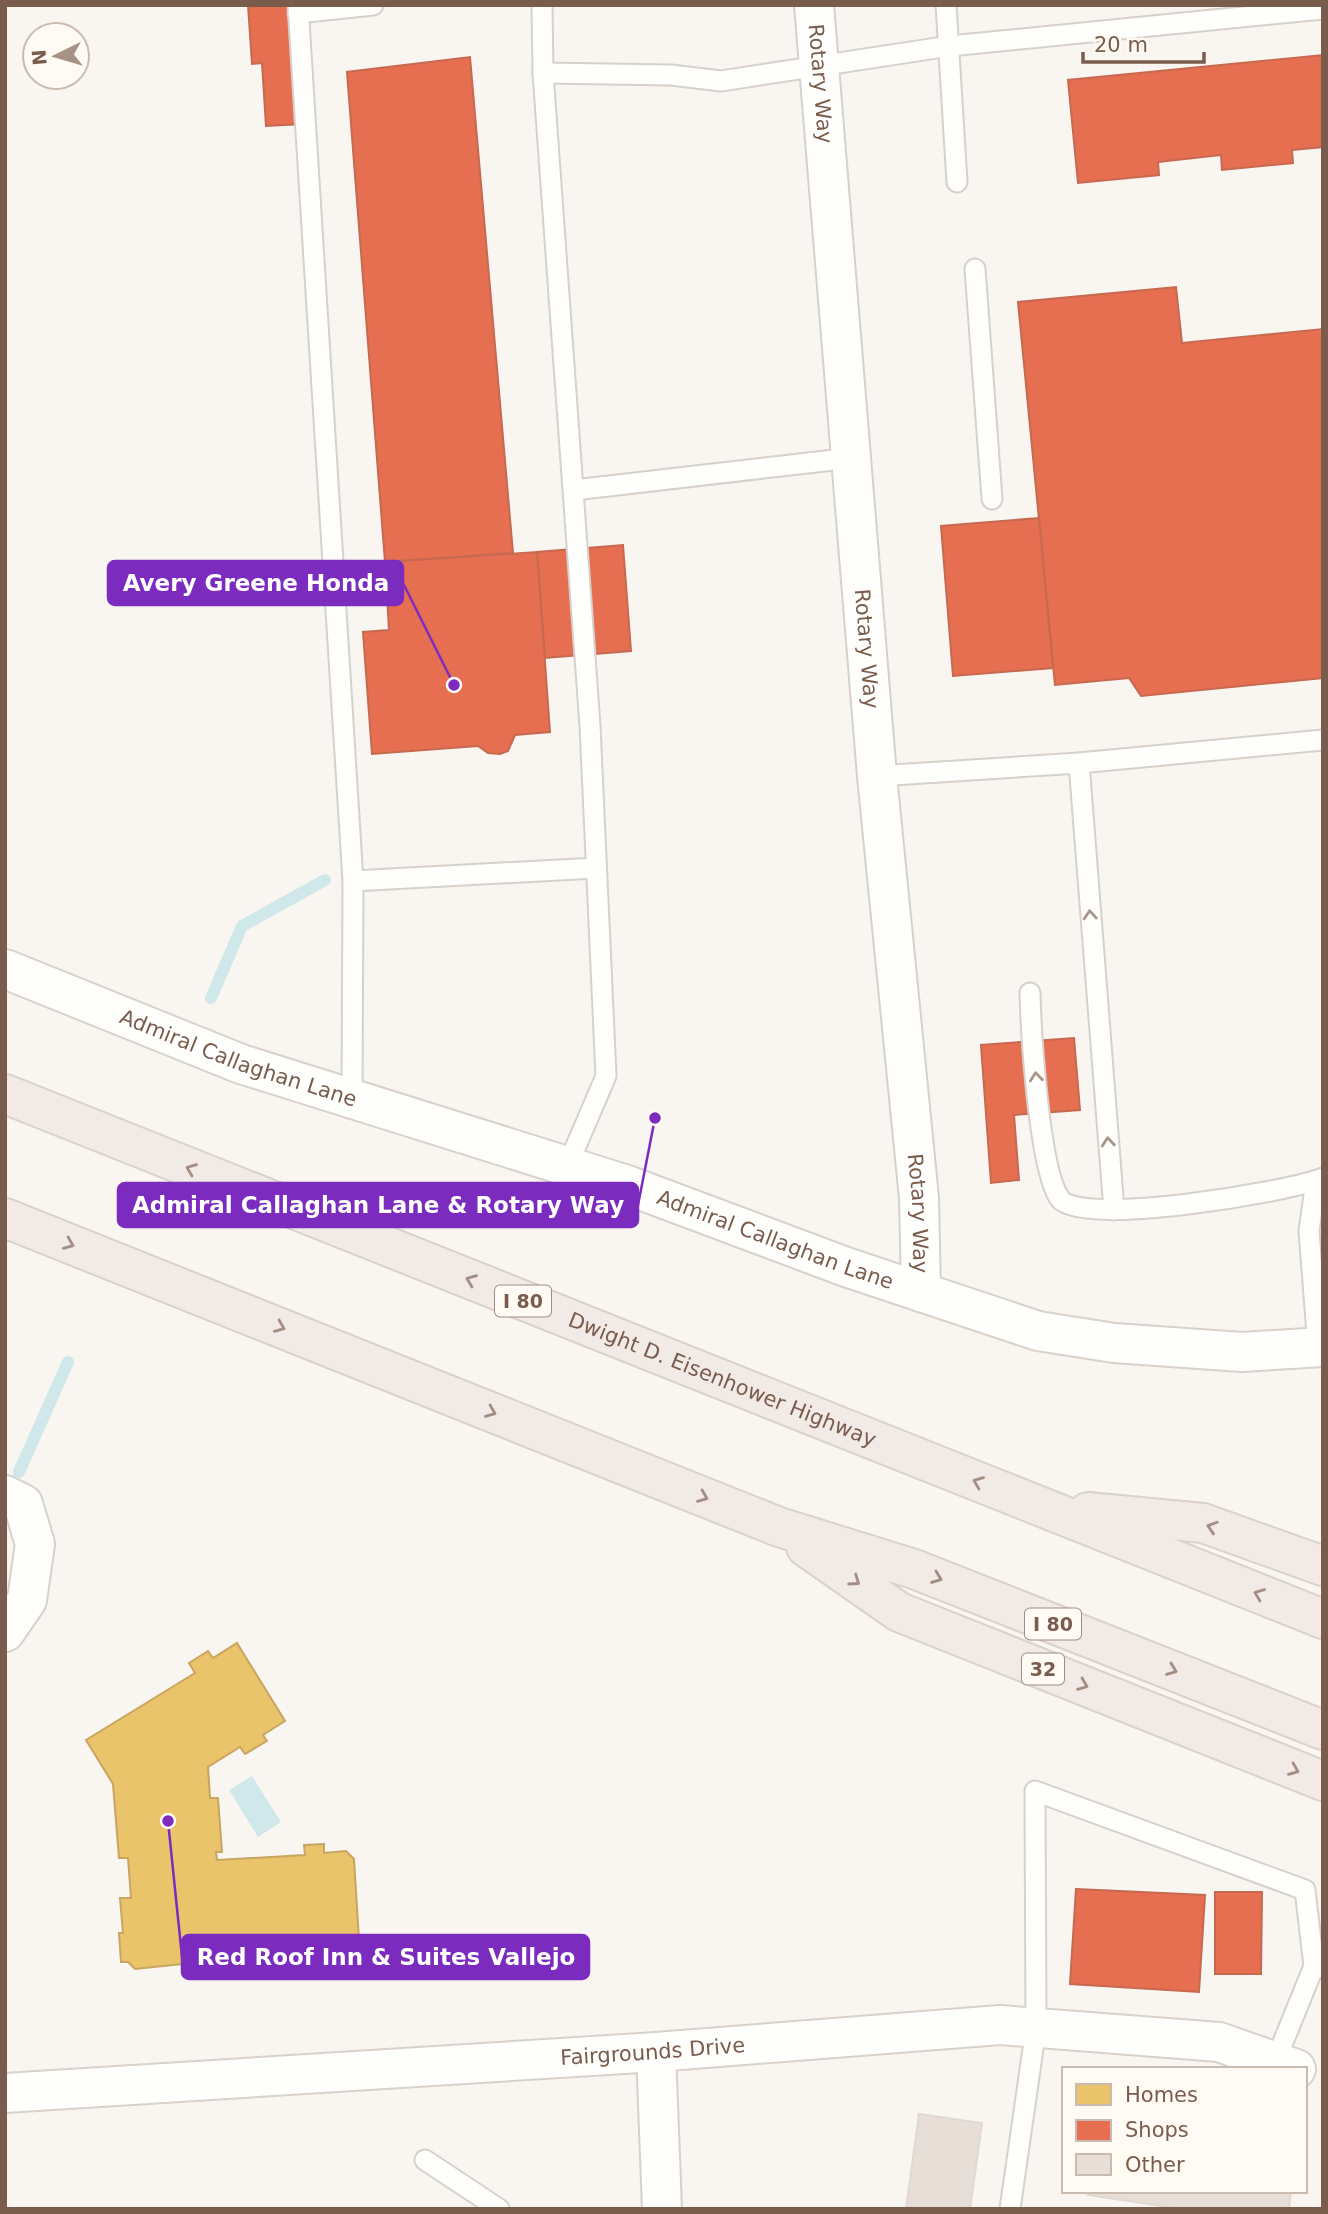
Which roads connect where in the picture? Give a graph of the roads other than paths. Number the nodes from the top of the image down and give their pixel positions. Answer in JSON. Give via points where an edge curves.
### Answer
{"nodes":[{"id":1,"x":373,"y":5,"type":"edge"},
{"id":2,"x":542,"y":5,"type":"edge"},
{"id":3,"x":814,"y":5,"type":"edge"},
{"id":4,"x":946,"y":5,"type":"edge"},
{"id":5,"x":298,"y":9,"type":"edge"},
{"id":6,"x":1323,"y":9,"type":"edge"},
{"id":7,"x":950,"y":46,"type":"junction"},
{"id":8,"x":819,"y":67,"type":"junction"},
{"id":9,"x":543,"y":73,"type":"junction"},
{"id":10,"x":957,"y":182,"type":"dead end"},
{"id":11,"x":975,"y":270,"type":"dead end"},
{"id":12,"x":851,"y":458,"type":"junction"},
{"id":13,"x":574,"y":490,"type":"junction"},
{"id":14,"x":992,"y":499,"type":"dead end"},
{"id":15,"x":1323,"y":740,"type":"edge"},
{"id":16,"x":1079,"y":763,"type":"junction"},
{"id":17,"x":877,"y":776,"type":"junction"},
{"id":18,"x":596,"y":868,"type":"junction"},
{"id":19,"x":353,"y":881,"type":"junction"},
{"id":20,"x":5,"y":969,"type":"edge"},
{"id":21,"x":1030,"y":993,"type":"dead end"},
{"id":22,"x":5,"y":1094,"type":"edge"},
{"id":23,"x":352,"y":1098,"type":"junction"},
{"id":24,"x":567,"y":1167,"type":"junction"},
{"id":25,"x":1320,"y":1180,"type":"edge"},
{"id":26,"x":1114,"y":1210,"type":"junction"},
{"id":27,"x":5,"y":1218,"type":"edge"},
{"id":28,"x":921,"y":1292,"type":"junction"},
{"id":29,"x":1320,"y":1347,"type":"edge"},
{"id":30,"x":5,"y":1495,"type":"edge"},
{"id":31,"x":1041,"y":1507,"type":"junction"},
{"id":32,"x":779,"y":1527,"type":"junction"},
{"id":33,"x":1323,"y":1566,"type":"edge"},
{"id":34,"x":1323,"y":1619,"type":"edge"},
{"id":35,"x":5,"y":1632,"type":"edge"},
{"id":36,"x":1323,"y":1730,"type":"edge"},
{"id":37,"x":1323,"y":1781,"type":"edge"},
{"id":38,"x":1318,"y":1967,"type":"edge"},
{"id":39,"x":1036,"y":2028,"type":"junction"},
{"id":40,"x":656,"y":2052,"type":"junction"},
{"id":41,"x":1292,"y":2067,"type":"edge"},
{"id":42,"x":5,"y":2093,"type":"edge"},
{"id":43,"x":425,"y":2160,"type":"dead end"},
{"id":44,"x":499,"y":2209,"type":"edge"},
{"id":45,"x":662,"y":2209,"type":"edge"},
{"id":46,"x":1010,"y":2209,"type":"edge"}],
"edges":[{"from":1,"to":5,"type":"lane"},
{"from":2,"to":9,"type":"lane"},
{"from":3,"to":8,"type":"main road","name":"Rotary Way"},
{"from":4,"to":7,"type":"lane"},
{"from":5,"to":19,"type":"lane"},
{"from":6,"to":7,"type":"lane"},
{"from":7,"to":8,"type":"lane"},
{"from":7,"to":10,"type":"lane"},
{"from":8,"to":9,"type":"lane","via":[[721,81],[671,75]]},
{"from":8,"to":12,"type":"main road","name":"Rotary Way"},
{"from":9,"to":13,"type":"lane"},
{"from":11,"to":14,"type":"lane"},
{"from":12,"to":13,"type":"lane"},
{"from":12,"to":17,"type":"main road","name":"Rotary Way"},
{"from":13,"to":18,"type":"lane"},
{"from":15,"to":16,"type":"lane"},
{"from":16,"to":17,"type":"lane"},
{"from":26,"to":16,"type":"lane","one_way":true},
{"from":17,"to":28,"type":"main road","name":"Rotary Way","via":[[919,1198]]},
{"from":18,"to":19,"type":"lane"},
{"from":18,"to":24,"type":"lane","via":[[606,1076]]},
{"from":19,"to":23,"type":"lane"},
{"from":20,"to":23,"type":"main road","name":"Admiral Callaghan Lane","via":[[242,1064]]},
{"from":26,"to":21,"type":"lane","one_way":true,"via":[[1068,1205],[1053,1180],[1040,1113]]},
{"from":31,"to":22,"type":"highway","name":"Dwight D. Eisenhower Highway","number":"I 80","one_way":true},
{"from":23,"to":24,"type":"main road","name":"Admiral Callaghan Lane"},
{"from":24,"to":28,"type":"main road","name":"Admiral Callaghan Lane"},
{"from":25,"to":26,"type":"lane","via":[[1243,1198]]},
{"from":25,"to":29,"type":"lane","via":[[1309,1231]]},
{"from":27,"to":32,"type":"highway","number":"I 80","one_way":true},
{"from":28,"to":29,"type":"main road","name":"Admiral Callaghan Lane","via":[[1038,1331],[1114,1343],[1242,1352]]},
{"from":30,"to":35,"type":"main road","via":[[23,1504],[35,1544],[27,1600]]},
{"from":33,"to":31,"type":"highway","one_way":true,"via":[[1203,1523]]},
{"from":34,"to":31,"type":"highway","name":"Dwight D. Eisenhower Highway","number":"I 80","one_way":true},
{"from":32,"to":36,"type":"highway","number":"I 80","one_way":true,"via":[[914,1569]]},
{"from":32,"to":37,"type":"highway","number":"32","one_way":true,"via":[[898,1612]]},
{"from":38,"to":39,"type":"lane","via":[[1305,1890],[1035,1791]]},
{"from":38,"to":41,"type":"lane"},
{"from":39,"to":40,"type":"main road","name":"Fairgrounds Drive","via":[[1000,2025]]},
{"from":39,"to":41,"type":"main road","name":"Fairgrounds Drive","via":[[1219,2042]]},
{"from":39,"to":46,"type":"lane"},
{"from":40,"to":42,"type":"main road","name":"Fairgrounds Drive"},
{"from":40,"to":45,"type":"main road"},
{"from":43,"to":44,"type":"lane"}]}
